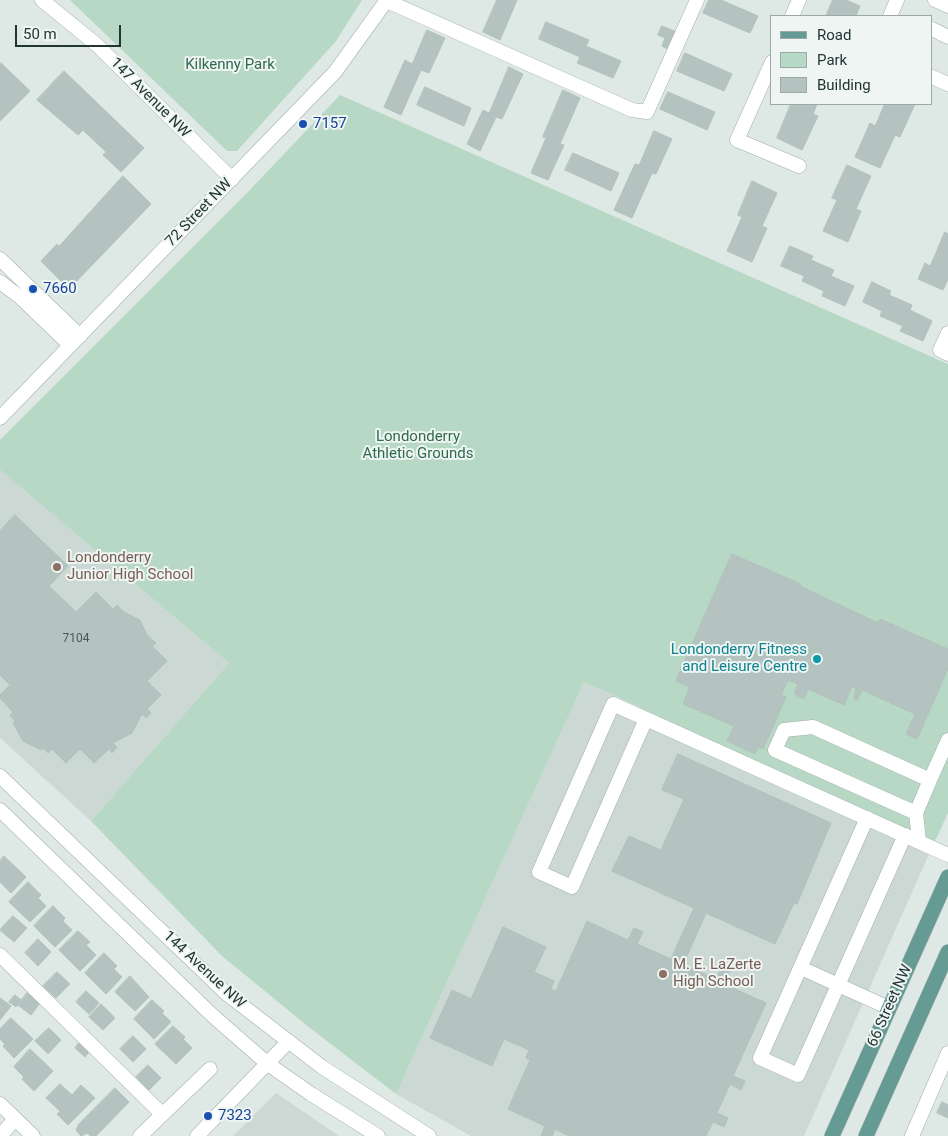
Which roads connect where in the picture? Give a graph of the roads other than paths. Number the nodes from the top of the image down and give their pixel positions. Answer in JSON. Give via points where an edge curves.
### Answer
{"nodes":[{"id":1,"x":42,"y":0,"type":"edge"},
{"id":2,"x":387,"y":0,"type":"edge"},
{"id":3,"x":697,"y":0,"type":"edge"},
{"id":4,"x":800,"y":0,"type":"edge"},
{"id":5,"x":935,"y":0,"type":"edge"},
{"id":6,"x":948,"y":6,"type":"edge"},
{"id":7,"x":792,"y":15,"type":"edge"},
{"id":8,"x":933,"y":29,"type":"edge"},
{"id":9,"x":948,"y":36,"type":"edge"},
{"id":10,"x":770,"y":67,"type":"edge"},
{"id":11,"x":933,"y":77,"type":"edge"},
{"id":12,"x":948,"y":84,"type":"edge"},
{"id":13,"x":799,"y":166,"type":"dead end"},
{"id":14,"x":232,"y":179,"type":"junction"},
{"id":15,"x":0,"y":259,"type":"edge"},
{"id":16,"x":0,"y":282,"type":"edge"},
{"id":17,"x":948,"y":333,"type":"edge"},
{"id":18,"x":75,"y":341,"type":"junction"},
{"id":19,"x":948,"y":354,"type":"edge"},
{"id":20,"x":0,"y":418,"type":"edge"},
{"id":21,"x":646,"y":719,"type":"junction"},
{"id":22,"x":948,"y":740,"type":"edge"},
{"id":23,"x":775,"y":750,"type":"junction"},
{"id":24,"x":765,"y":771,"type":"junction"},
{"id":25,"x":0,"y":776,"type":"edge"},
{"id":26,"x":930,"y":780,"type":"junction"},
{"id":27,"x":0,"y":810,"type":"edge"},
{"id":28,"x":916,"y":813,"type":"junction"},
{"id":29,"x":868,"y":818,"type":"junction"},
{"id":30,"x":905,"y":835,"type":"junction"},
{"id":31,"x":919,"y":841,"type":"junction"},
{"id":32,"x":948,"y":855,"type":"edge"},
{"id":33,"x":948,"y":877,"type":"edge"},
{"id":34,"x":948,"y":952,"type":"edge"},
{"id":35,"x":0,"y":955,"type":"edge"},
{"id":36,"x":801,"y":968,"type":"junction"},
{"id":37,"x":838,"y":985,"type":"junction"},
{"id":38,"x":889,"y":1008,"type":"junction"},
{"id":39,"x":288,"y":1042,"type":"junction"},
{"id":40,"x":948,"y":1053,"type":"edge"},
{"id":41,"x":268,"y":1064,"type":"junction"},
{"id":42,"x":210,"y":1069,"type":"dead end"},
{"id":43,"x":0,"y":1104,"type":"edge"},
{"id":44,"x":162,"y":1114,"type":"junction"},
{"id":45,"x":15,"y":1119,"type":"junction"},
{"id":46,"x":0,"y":1136,"type":"edge"},
{"id":47,"x":33,"y":1136,"type":"edge"},
{"id":48,"x":140,"y":1136,"type":"edge"},
{"id":49,"x":197,"y":1136,"type":"edge"},
{"id":50,"x":378,"y":1136,"type":"edge"},
{"id":51,"x":429,"y":1136,"type":"edge"},
{"id":52,"x":832,"y":1136,"type":"edge"},
{"id":53,"x":866,"y":1136,"type":"edge"},
{"id":54,"x":912,"y":1136,"type":"edge"}],
"edges":[{"from":1,"to":14,"type":"street","name":"147 Avenue NW","via":[[97,45]]},
{"from":2,"to":3,"type":"street","via":[[632,110],[647,112]]},
{"from":2,"to":14,"type":"street","name":"72 Street NW","via":[[335,72]]},
{"from":4,"to":7,"type":"street"},
{"from":5,"to":6,"type":"street"},
{"from":8,"to":9,"type":"street"},
{"from":10,"to":13,"type":"street","via":[[738,140]]},
{"from":11,"to":12,"type":"street"},
{"from":14,"to":18,"type":"street","name":"72 Street NW"},
{"from":15,"to":18,"type":"street"},
{"from":16,"to":18,"type":"street"},
{"from":17,"to":19,"type":"street","via":[[940,350]]},
{"from":18,"to":20,"type":"street","name":"72 Street NW"},
{"from":21,"to":21,"type":"street","via":[[572,886],[539,872],[613,704]]},
{"from":21,"to":24,"type":"street"},
{"from":22,"to":26,"type":"street"},
{"from":23,"to":24,"type":"street"},
{"from":23,"to":26,"type":"street","via":[[784,730],[813,727]]},
{"from":23,"to":28,"type":"street"},
{"from":24,"to":29,"type":"street"},
{"from":25,"to":39,"type":"street","name":"144 Avenue NW","via":[[227,994]]},
{"from":26,"to":28,"type":"street"},
{"from":27,"to":41,"type":"street","name":"144 Avenue NW","via":[[213,1016]]},
{"from":28,"to":31,"type":"street"},
{"from":29,"to":30,"type":"street"},
{"from":29,"to":36,"type":"street"},
{"from":30,"to":31,"type":"street"},
{"from":30,"to":37,"type":"street"},
{"from":31,"to":32,"type":"street"},
{"from":33,"to":38,"type":"main road","name":"66 Street NW"},
{"from":34,"to":53,"type":"main road","name":"66 Street NW"},
{"from":35,"to":44,"type":"street"},
{"from":36,"to":37,"type":"street"},
{"from":36,"to":37,"type":"street","via":[[760,1058],[798,1075]]},
{"from":37,"to":38,"type":"street"},
{"from":38,"to":52,"type":"main road","name":"66 Street NW"},
{"from":39,"to":41,"type":"street"},
{"from":39,"to":51,"type":"street","name":"144 Avenue NW","via":[[365,1097]]},
{"from":40,"to":54,"type":"street"},
{"from":41,"to":49,"type":"street"},
{"from":41,"to":50,"type":"street","name":"144 Avenue NW"},
{"from":42,"to":44,"type":"street"},
{"from":43,"to":45,"type":"street"},
{"from":44,"to":48,"type":"street"},
{"from":45,"to":46,"type":"street"},
{"from":45,"to":47,"type":"street"}]}
